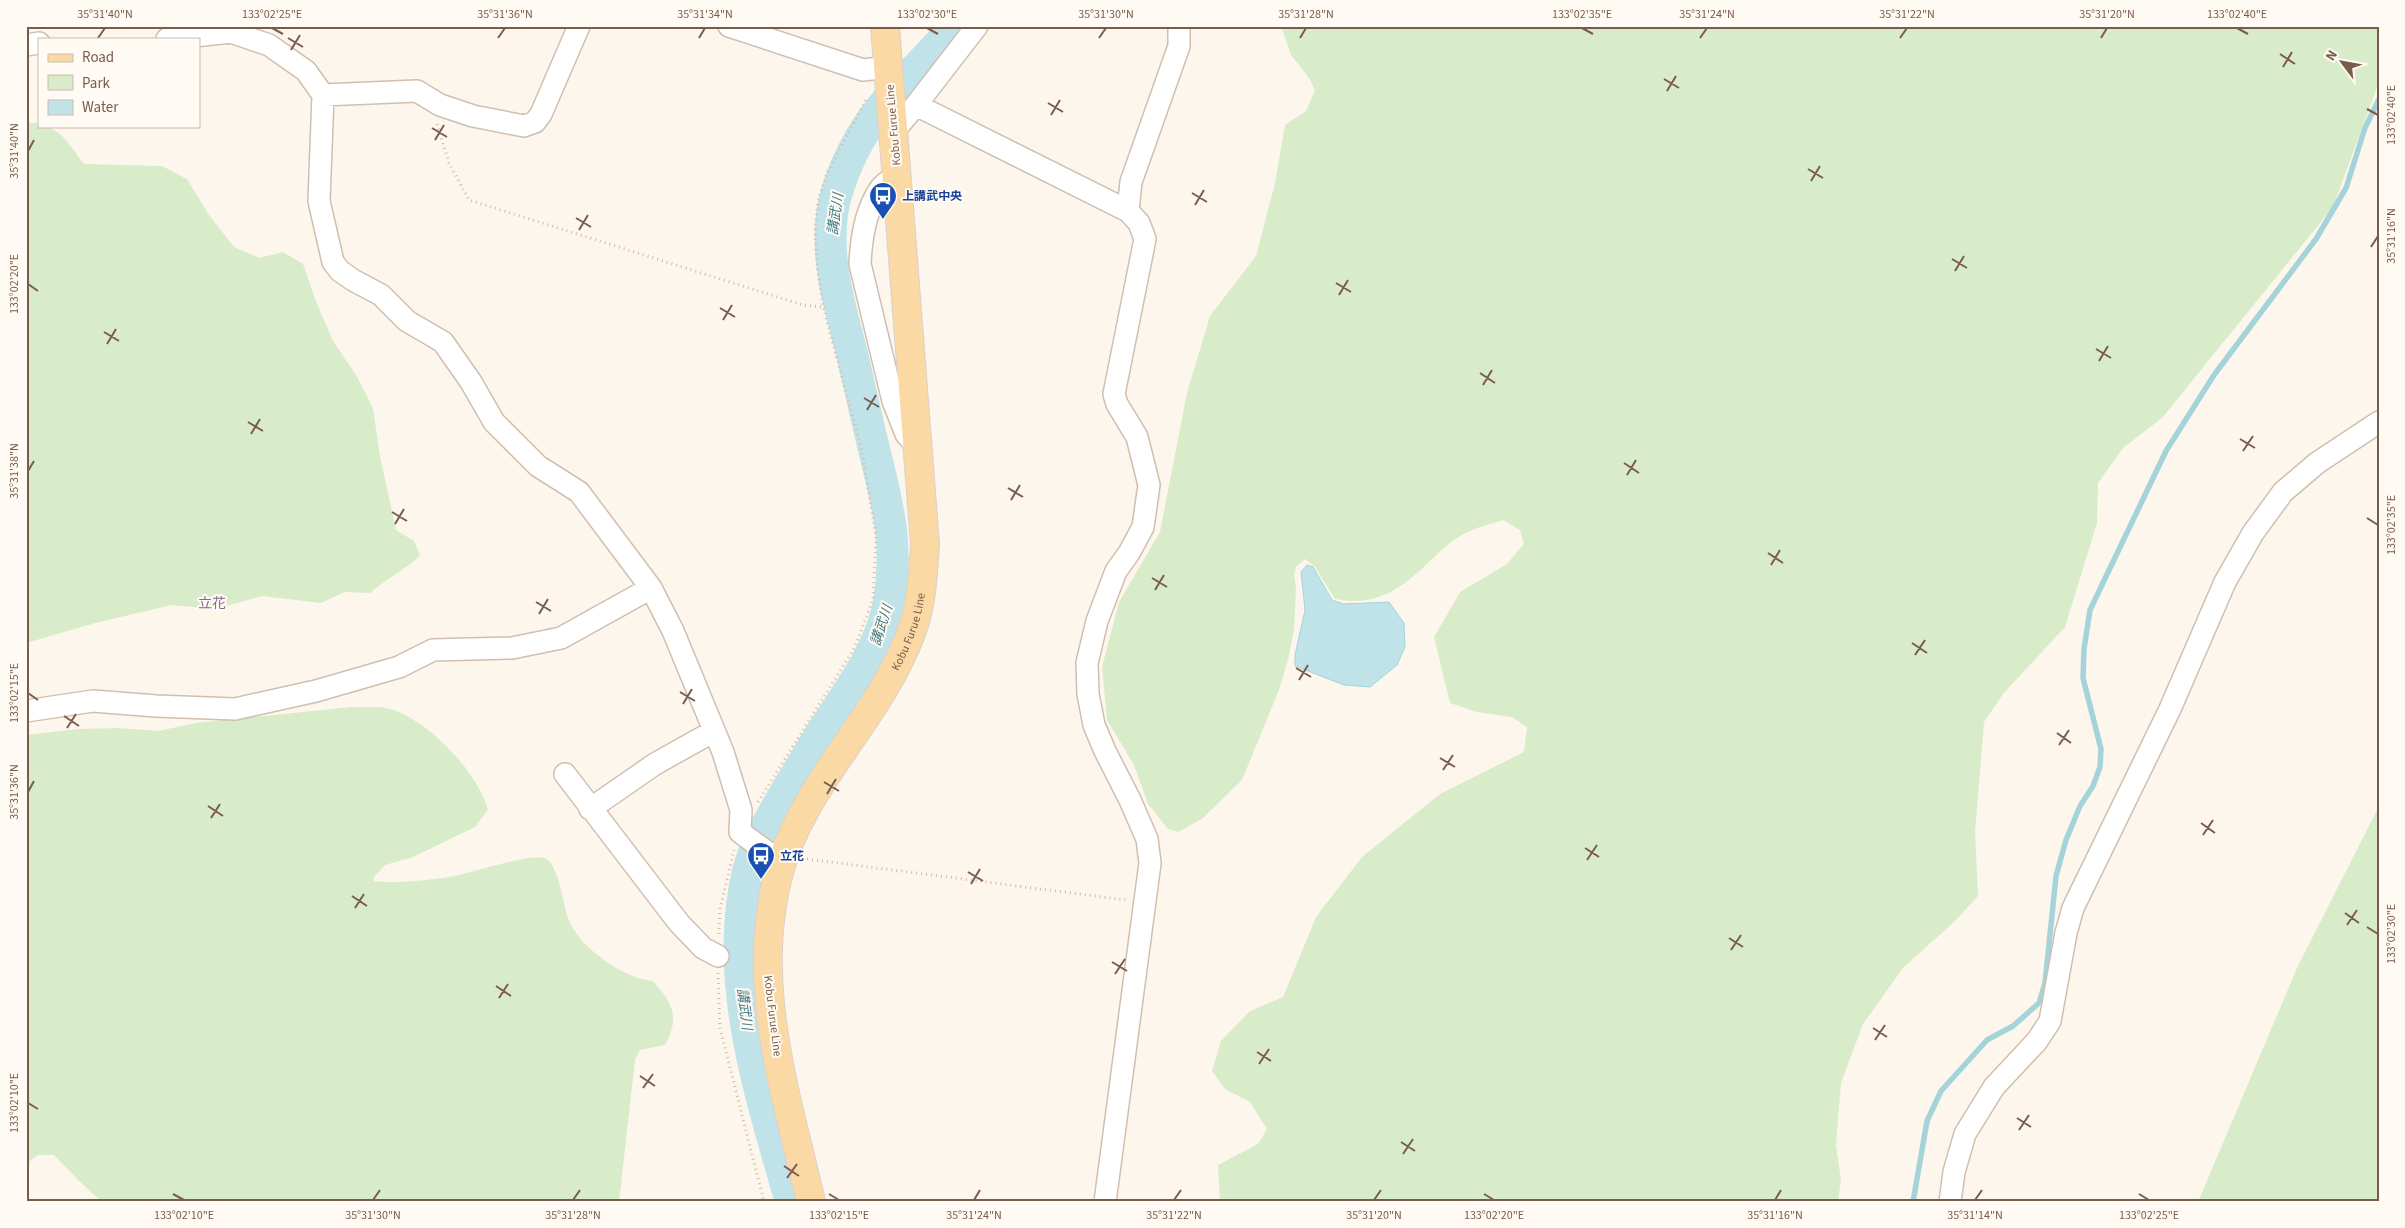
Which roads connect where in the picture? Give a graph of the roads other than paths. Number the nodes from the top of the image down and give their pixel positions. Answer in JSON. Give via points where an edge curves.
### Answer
{"nodes":[{"id":1,"x":579,"y":26,"type":"edge"},
{"id":2,"x":729,"y":26,"type":"edge"},
{"id":3,"x":885,"y":26,"type":"edge"},
{"id":4,"x":977,"y":26,"type":"edge"},
{"id":5,"x":1179,"y":26,"type":"edge"},
{"id":6,"x":176,"y":38,"type":"edge"},
{"id":7,"x":882,"y":81,"type":"junction"},
{"id":8,"x":323,"y":94,"type":"junction"},
{"id":9,"x":901,"y":118,"type":"junction"},
{"id":10,"x":897,"y":174,"type":"junction"},
{"id":11,"x":1128,"y":211,"type":"junction"},
{"id":12,"x":2379,"y":422,"type":"edge"},
{"id":13,"x":919,"y":448,"type":"junction"},
{"id":14,"x":651,"y":588,"type":"junction"},
{"id":15,"x":26,"y":711,"type":"edge"},
{"id":16,"x":714,"y":731,"type":"junction"},
{"id":17,"x":565,"y":774,"type":"dead end"},
{"id":18,"x":590,"y":809,"type":"junction"},
{"id":19,"x":776,"y":854,"type":"junction"},
{"id":20,"x":718,"y":956,"type":"road end"},
{"id":21,"x":811,"y":1202,"type":"edge"},
{"id":22,"x":1105,"y":1202,"type":"edge"},
{"id":23,"x":1950,"y":1202,"type":"edge"}],
"edges":[{"from":1,"to":8,"type":"street","via":[[535,122],[524,126],[473,116],[417,91]]},
{"from":2,"to":7,"type":"street","via":[[864,70]]},
{"from":3,"to":7,"type":"main road","name":"Kobu Furue Line"},
{"from":4,"to":9,"type":"street"},
{"from":5,"to":11,"type":"street","via":[[1178,46],[1131,182]]},
{"from":6,"to":8,"type":"street","via":[[231,32],[269,45],[306,71]]},
{"from":7,"to":9,"type":"main road","name":"Kobu Furue Line"},
{"from":8,"to":14,"type":"street","via":[[318,201],[333,262],[340,271],[381,295],[407,321],[443,342],[472,382],[494,422],[538,466],[579,492]]},
{"from":9,"to":10,"type":"main road","name":"Kobu Furue Line"},
{"from":9,"to":11,"type":"street"},
{"from":10,"to":13,"type":"main road","name":"Kobu Furue Line"},
{"from":10,"to":13,"type":"street","via":[[881,188],[871,205],[860,264],[893,400],[906,434]]},
{"from":11,"to":22,"type":"street","via":[[1139,223],[1145,248],[1114,394],[1137,438],[1149,485],[1143,527],[1116,571],[1097,621],[1087,663],[1088,694],[1094,724],[1147,839],[1150,863]]},
{"from":12,"to":23,"type":"street","via":[[2317,463],[2283,492],[2225,582],[2170,709],[2073,908],[2050,1021],[2037,1041],[1994,1087],[1965,1134],[1954,1172]]},
{"from":13,"to":19,"type":"main road","name":"Kobu Furue Line","via":[[926,544],[912,632],[892,674]]},
{"from":14,"to":15,"type":"street","via":[[561,638],[512,648],[433,650],[399,667],[316,691],[234,709],[93,701]]},
{"from":14,"to":16,"type":"street","via":[[673,631]]},
{"from":16,"to":18,"type":"street","via":[[655,764]]},
{"from":16,"to":19,"type":"street","via":[[741,810],[743,835]]},
{"from":17,"to":18,"type":"street"},
{"from":18,"to":20,"type":"street","via":[[679,923],[703,948]]},
{"from":19,"to":21,"type":"main road","name":"Kobu Furue Line","via":[[767,970],[773,1038]]}]}
